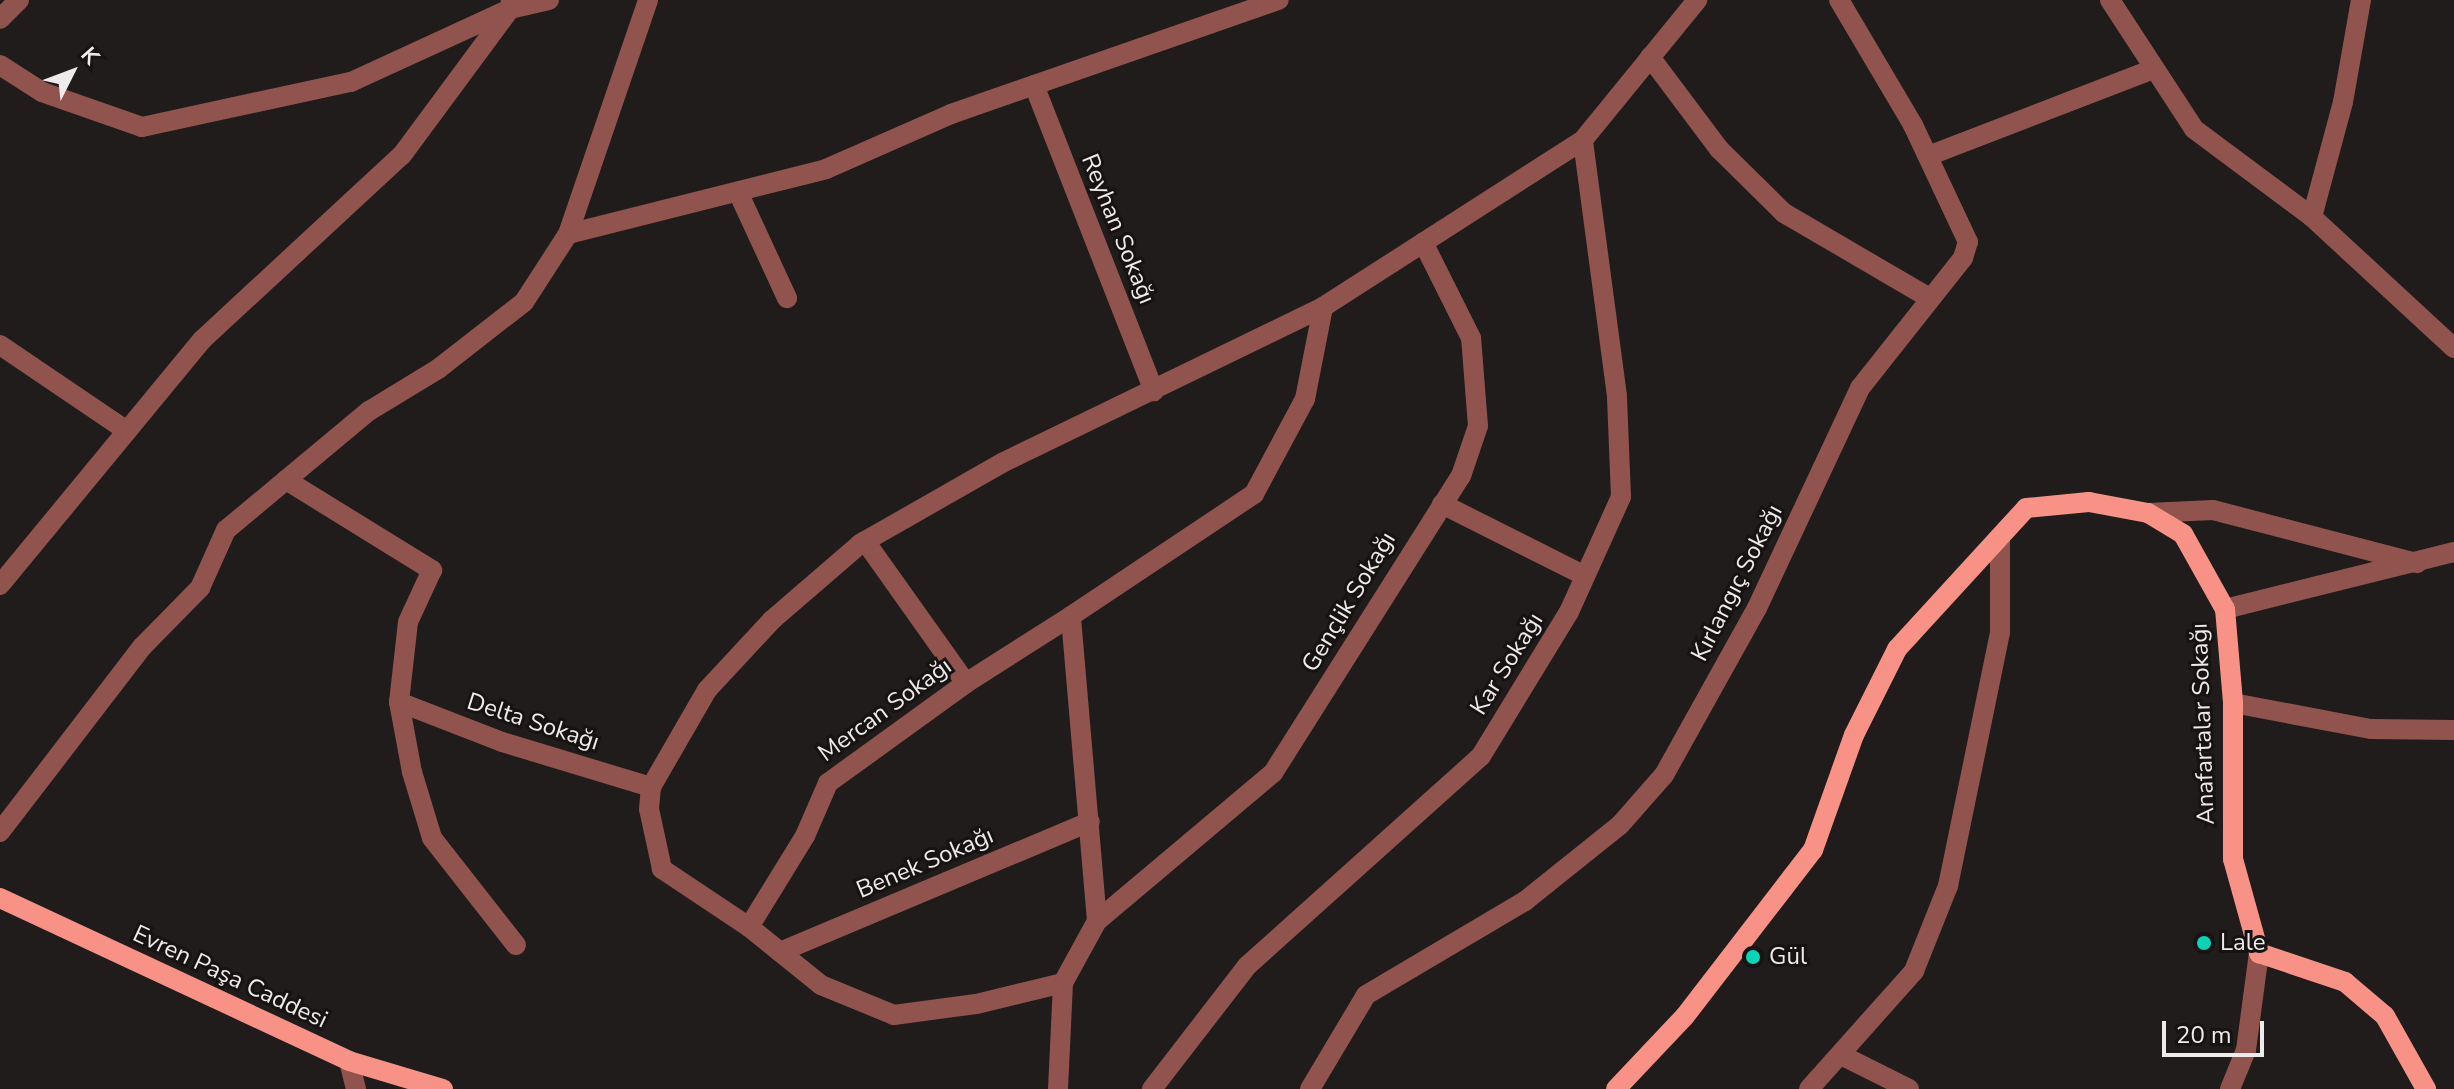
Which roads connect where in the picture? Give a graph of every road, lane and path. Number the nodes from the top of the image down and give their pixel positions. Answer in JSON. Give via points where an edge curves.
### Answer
{"nodes":[{"id":1,"x":19,"y":0,"type":"edge"},
{"id":2,"x":549,"y":0,"type":"edge"},
{"id":3,"x":648,"y":0,"type":"edge"},
{"id":4,"x":1279,"y":0,"type":"edge"},
{"id":5,"x":1697,"y":0,"type":"edge"},
{"id":6,"x":1839,"y":0,"type":"edge"},
{"id":7,"x":2110,"y":0,"type":"edge"},
{"id":8,"x":2361,"y":0,"type":"edge"},
{"id":9,"x":511,"y":4,"type":"edge"},
{"id":10,"x":0,"y":19,"type":"edge"},
{"id":11,"x":1650,"y":57,"type":"junction"},
{"id":12,"x":0,"y":65,"type":"edge"},
{"id":13,"x":2154,"y":69,"type":"junction"},
{"id":14,"x":1034,"y":85,"type":"junction"},
{"id":15,"x":1583,"y":140,"type":"junction"},
{"id":16,"x":1928,"y":156,"type":"junction"},
{"id":17,"x":738,"y":192,"type":"junction"},
{"id":18,"x":2312,"y":217,"type":"junction"},
{"id":19,"x":568,"y":234,"type":"junction"},
{"id":20,"x":1423,"y":242,"type":"junction"},
{"id":21,"x":1928,"y":297,"type":"junction"},
{"id":22,"x":787,"y":298,"type":"dead end"},
{"id":23,"x":1323,"y":307,"type":"junction"},
{"id":24,"x":0,"y":345,"type":"edge"},
{"id":25,"x":2454,"y":348,"type":"edge"},
{"id":26,"x":1154,"y":391,"type":"junction"},
{"id":27,"x":127,"y":431,"type":"junction"},
{"id":28,"x":286,"y":480,"type":"junction"},
{"id":29,"x":1442,"y":504,"type":"junction"},
{"id":30,"x":2148,"y":513,"type":"junction"},
{"id":31,"x":2000,"y":537,"type":"junction"},
{"id":32,"x":865,"y":541,"type":"junction"},
{"id":33,"x":2454,"y":552,"type":"edge"},
{"id":34,"x":2417,"y":563,"type":"junction"},
{"id":35,"x":1585,"y":576,"type":"junction"},
{"id":36,"x":0,"y":585,"type":"edge"},
{"id":37,"x":2225,"y":609,"type":"junction"},
{"id":38,"x":1071,"y":616,"type":"junction"},
{"id":39,"x":966,"y":683,"type":"junction"},
{"id":40,"x":399,"y":702,"type":"junction"},
{"id":41,"x":2233,"y":703,"type":"junction"},
{"id":42,"x":2454,"y":730,"type":"edge"},
{"id":43,"x":651,"y":787,"type":"junction"},
{"id":44,"x":1090,"y":822,"type":"junction"},
{"id":45,"x":0,"y":832,"type":"edge"},
{"id":46,"x":0,"y":898,"type":"edge"},
{"id":47,"x":1097,"y":921,"type":"junction"},
{"id":48,"x":749,"y":927,"type":"junction"},
{"id":49,"x":516,"y":945,"type":"dead end"},
{"id":50,"x":780,"y":952,"type":"junction"},
{"id":51,"x":2259,"y":953,"type":"junction"},
{"id":52,"x":1063,"y":983,"type":"junction"},
{"id":53,"x":1841,"y":1055,"type":"junction"},
{"id":54,"x":349,"y":1061,"type":"junction"},
{"id":55,"x":400,"y":1073,"type":"junction"},
{"id":56,"x":356,"y":1089,"type":"edge"},
{"id":57,"x":414,"y":1089,"type":"edge"},
{"id":58,"x":443,"y":1089,"type":"edge"},
{"id":59,"x":1058,"y":1089,"type":"edge"},
{"id":60,"x":1152,"y":1089,"type":"edge"},
{"id":61,"x":1310,"y":1089,"type":"edge"},
{"id":62,"x":1616,"y":1089,"type":"edge"},
{"id":63,"x":1809,"y":1089,"type":"edge"},
{"id":64,"x":1909,"y":1089,"type":"edge"},
{"id":65,"x":2230,"y":1089,"type":"edge"},
{"id":66,"x":2426,"y":1089,"type":"edge"}],
"edges":[{"from":1,"to":10,"type":"street"},
{"from":2,"to":9,"type":"street"},
{"from":3,"to":19,"type":"street"},
{"from":4,"to":14,"type":"street"},
{"from":5,"to":11,"type":"street"},
{"from":6,"to":16,"type":"street","name":"Kırlangıç Sokağı"},
{"from":7,"to":13,"type":"street"},
{"from":8,"to":18,"type":"street","via":[[2343,102]]},
{"from":9,"to":12,"type":"street","via":[[351,82],[142,127],[42,92]]},
{"from":9,"to":27,"type":"street","via":[[402,155],[202,340]]},
{"from":11,"to":15,"type":"street"},
{"from":11,"to":21,"type":"street","via":[[1719,149],[1784,213]]},
{"from":13,"to":16,"type":"street"},
{"from":13,"to":18,"type":"street","via":[[2194,129]]},
{"from":14,"to":17,"type":"street","via":[[951,114],[826,169]]},
{"from":14,"to":26,"type":"street","name":"Reyhan Sokağı"},
{"from":15,"to":20,"type":"street"},
{"from":15,"to":35,"type":"street","name":"Kar Sokağı","via":[[1617,396],[1621,497]]},
{"from":16,"to":21,"type":"street","name":"Kırlangıç Sokağı","via":[[1968,242],[1963,258]]},
{"from":17,"to":19,"type":"street"},
{"from":17,"to":22,"type":"street"},
{"from":18,"to":25,"type":"street"},
{"from":19,"to":28,"type":"street","via":[[524,302],[438,369],[369,411]]},
{"from":20,"to":23,"type":"street"},
{"from":20,"to":29,"type":"street","name":"Gençlik Sokağı","via":[[1471,338],[1478,426],[1461,476]]},
{"from":21,"to":61,"type":"street","name":"Kırlangıç Sokağı","via":[[1860,388],[1757,608],[1664,775],[1620,825],[1525,901],[1366,995]]},
{"from":23,"to":26,"type":"street"},
{"from":23,"to":38,"type":"street","name":"Mercan Sokağı","via":[[1305,399],[1254,494]]},
{"from":24,"to":27,"type":"street"},
{"from":26,"to":32,"type":"street","via":[[1002,463]]},
{"from":27,"to":36,"type":"street"},
{"from":28,"to":40,"type":"street","via":[[432,570],[408,622]]},
{"from":28,"to":45,"type":"street","via":[[226,530],[200,588],[142,647]]},
{"from":29,"to":35,"type":"street"},
{"from":29,"to":47,"type":"street","name":"Gençlik Sokağı","via":[[1273,773]]},
{"from":30,"to":31,"type":"main road","name":"Anafartalar Sokağı","via":[[2089,502],[2026,508]]},
{"from":30,"to":34,"type":"street","via":[[2213,510]]},
{"from":30,"to":37,"type":"main road","name":"Anafartalar Sokağı","via":[[2183,534]]},
{"from":31,"to":53,"type":"street","via":[[2000,632],[1948,886],[1914,971]]},
{"from":31,"to":62,"type":"main road","name":"Anafartalar Sokağı","via":[[1897,649],[1854,735],[1813,850],[1685,1016]]},
{"from":32,"to":39,"type":"street"},
{"from":32,"to":43,"type":"street","via":[[772,620],[707,690]]},
{"from":33,"to":34,"type":"street"},
{"from":34,"to":37,"type":"street"},
{"from":35,"to":60,"type":"street","name":"Kar Sokağı","via":[[1569,612],[1481,756],[1247,966]]},
{"from":37,"to":41,"type":"main road","name":"Anafartalar Sokağı"},
{"from":38,"to":39,"type":"street","name":"Mercan Sokağı"},
{"from":38,"to":44,"type":"street"},
{"from":39,"to":48,"type":"street","name":"Mercan Sokağı","via":[[828,783],[805,836]]},
{"from":40,"to":43,"type":"street","name":"Delta Sokağı","via":[[502,742]]},
{"from":40,"to":49,"type":"street","via":[[432,838]]},
{"from":41,"to":42,"type":"street","via":[[2371,729]]},
{"from":41,"to":51,"type":"main road","name":"Anafartalar Sokağı","via":[[2233,859]]},
{"from":43,"to":48,"type":"street","via":[[649,809],[662,869]]},
{"from":44,"to":47,"type":"street"},
{"from":44,"to":50,"type":"street","name":"Benek Sokağı"},
{"from":46,"to":54,"type":"main road","name":"Evren Paşa Caddesi"},
{"from":47,"to":52,"type":"street"},
{"from":48,"to":50,"type":"street"},
{"from":50,"to":52,"type":"street","via":[[821,985],[894,1015],[976,1004]]},
{"from":51,"to":65,"type":"street","via":[[2246,1050]]},
{"from":51,"to":66,"type":"main road","via":[[2345,982],[2385,1016]]},
{"from":52,"to":59,"type":"street"},
{"from":53,"to":63,"type":"street"},
{"from":53,"to":64,"type":"street"},
{"from":54,"to":55,"type":"main road","name":"Evren Paşa Caddesi"},
{"from":54,"to":56,"type":"street"},
{"from":55,"to":57,"type":"street"},
{"from":55,"to":58,"type":"main road","name":"Evren Paşa Caddesi"}]}
